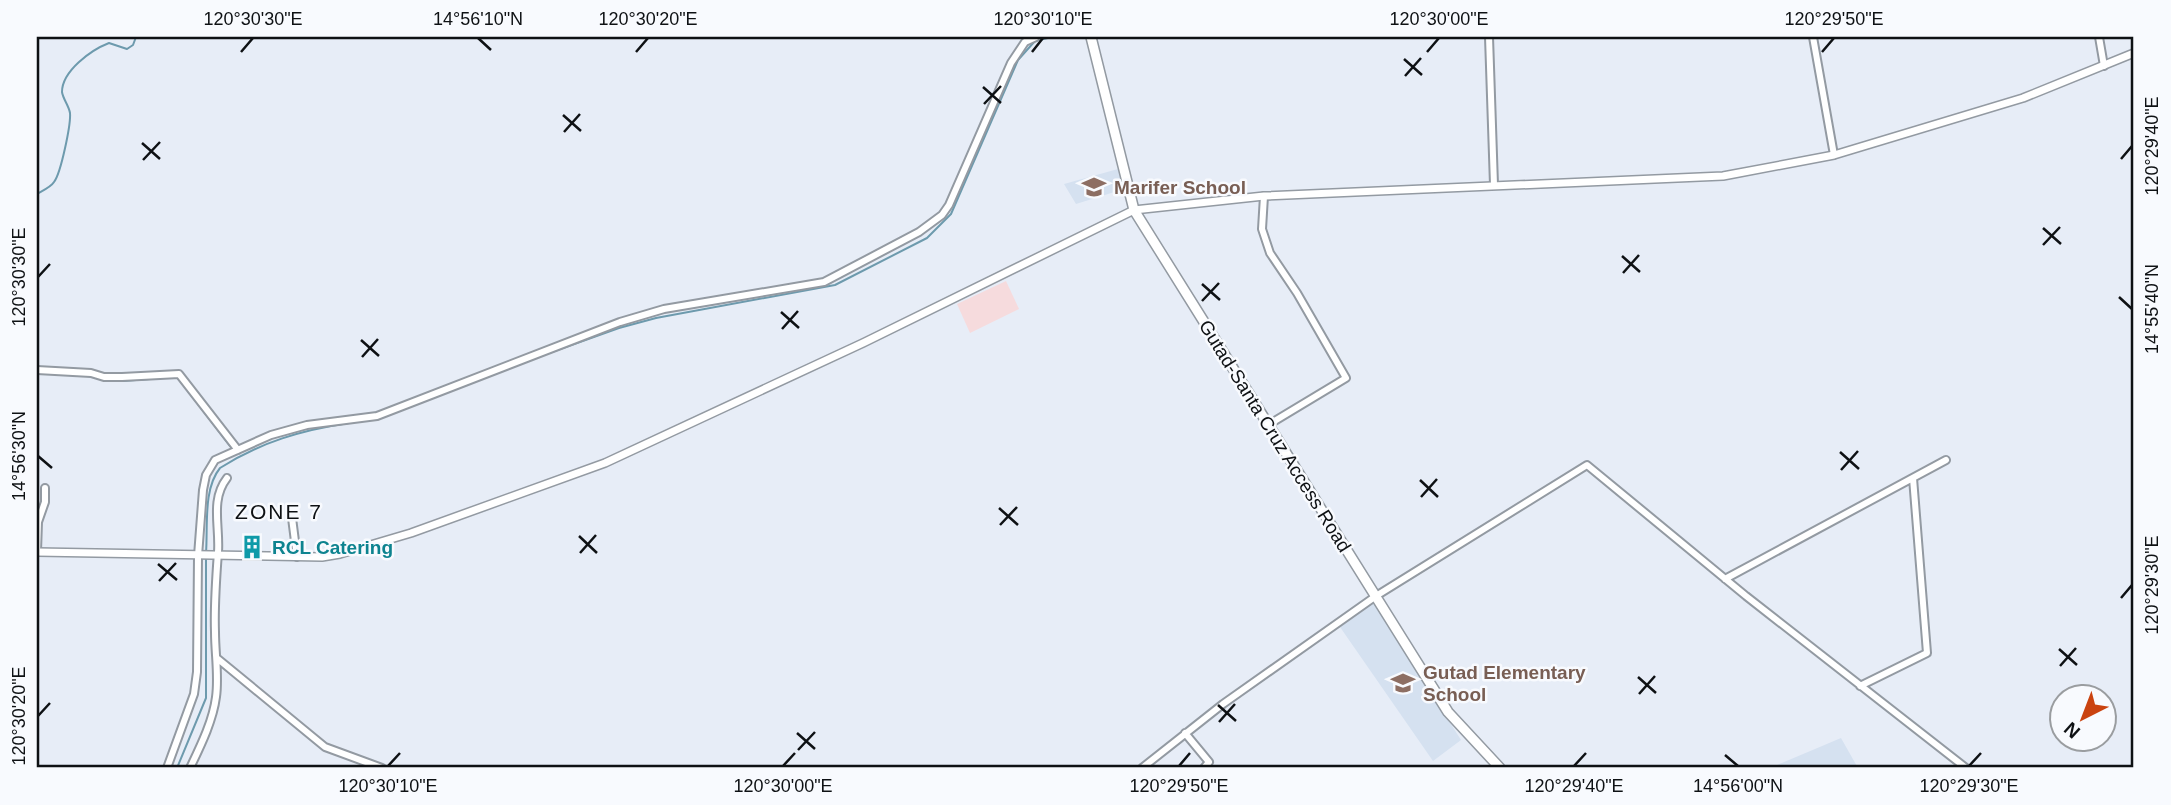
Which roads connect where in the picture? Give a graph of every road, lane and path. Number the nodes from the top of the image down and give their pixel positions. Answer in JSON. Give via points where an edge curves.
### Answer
{"nodes":[{"id":1,"x":1036,"y":37,"type":"edge"},
{"id":2,"x":1091,"y":37,"type":"edge"},
{"id":3,"x":1489,"y":37,"type":"edge"},
{"id":4,"x":1813,"y":37,"type":"edge"},
{"id":5,"x":2099,"y":37,"type":"edge"},
{"id":6,"x":2134,"y":52,"type":"edge"},
{"id":7,"x":2104,"y":66,"type":"junction"},
{"id":8,"x":1834,"y":155,"type":"junction"},
{"id":9,"x":1494,"y":185,"type":"junction"},
{"id":10,"x":1264,"y":195,"type":"junction"},
{"id":11,"x":1135,"y":210,"type":"junction"},
{"id":12,"x":37,"y":370,"type":"edge"},
{"id":13,"x":1268,"y":425,"type":"junction"},
{"id":14,"x":238,"y":450,"type":"junction"},
{"id":15,"x":1946,"y":460,"type":"dead end"},
{"id":16,"x":227,"y":478,"type":"dead end"},
{"id":17,"x":1913,"y":478,"type":"junction"},
{"id":18,"x":45,"y":488,"type":"dead end"},
{"id":19,"x":291,"y":510,"type":"dead end"},
{"id":20,"x":37,"y":522,"type":"edge"},
{"id":21,"x":37,"y":552,"type":"edge"},
{"id":22,"x":207,"y":556,"type":"junction"},
{"id":23,"x":297,"y":557,"type":"junction"},
{"id":24,"x":1725,"y":579,"type":"junction"},
{"id":25,"x":1376,"y":596,"type":"junction"},
{"id":26,"x":218,"y":659,"type":"junction"},
{"id":27,"x":1860,"y":686,"type":"junction"},
{"id":28,"x":1185,"y":733,"type":"junction"},
{"id":29,"x":167,"y":768,"type":"edge"},
{"id":30,"x":190,"y":768,"type":"edge"},
{"id":31,"x":382,"y":768,"type":"edge"},
{"id":32,"x":1142,"y":768,"type":"edge"},
{"id":33,"x":1204,"y":768,"type":"edge"},
{"id":34,"x":1500,"y":768,"type":"edge"},
{"id":35,"x":1966,"y":768,"type":"edge"}],
"edges":[{"from":1,"to":14,"type":"street","via":[[1025,43],[1011,63],[942,215],[824,282],[663,309],[377,416],[307,425]]},
{"from":2,"to":11,"type":"main road","name":"Gutad-Santa Cruz Access Road"},
{"from":3,"to":9,"type":"street"},
{"from":4,"to":8,"type":"street"},
{"from":5,"to":7,"type":"street"},
{"from":6,"to":7,"type":"street"},
{"from":7,"to":8,"type":"street","via":[[2023,98]]},
{"from":8,"to":9,"type":"street","via":[[1723,176]]},
{"from":9,"to":10,"type":"street"},
{"from":10,"to":11,"type":"street"},
{"from":10,"to":13,"type":"street","via":[[1262,229],[1270,253],[1346,378]]},
{"from":11,"to":13,"type":"main road","name":"Gutad-Santa Cruz Access Road"},
{"from":11,"to":23,"type":"street","via":[[604,463],[400,536],[340,554]]},
{"from":12,"to":14,"type":"street","via":[[104,377],[178,374]]},
{"from":13,"to":25,"type":"main road","name":"Gutad-Santa Cruz Access Road"},
{"from":14,"to":22,"type":"street","via":[[215,460],[206,475]]},
{"from":15,"to":17,"type":"street"},
{"from":16,"to":22,"type":"street","via":[[218,498]]},
{"from":17,"to":24,"type":"street"},
{"from":17,"to":27,"type":"street","via":[[1927,653]]},
{"from":18,"to":20,"type":"street"},
{"from":19,"to":23,"type":"street"},
{"from":20,"to":21,"type":"street"},
{"from":21,"to":22,"type":"street"},
{"from":22,"to":23,"type":"street"},
{"from":22,"to":26,"type":"street"},
{"from":22,"to":29,"type":"street","via":[[194,694]]},
{"from":24,"to":25,"type":"street","via":[[1587,466]]},
{"from":24,"to":27,"type":"street"},
{"from":25,"to":28,"type":"street"},
{"from":25,"to":34,"type":"main road","name":"Gutad-Santa Cruz Access Road","via":[[1448,712]]},
{"from":26,"to":30,"type":"street","via":[[216,697]]},
{"from":26,"to":31,"type":"street","via":[[325,747]]},
{"from":27,"to":35,"type":"street"},
{"from":28,"to":32,"type":"street"},
{"from":28,"to":33,"type":"street","via":[[1209,762]]}]}
